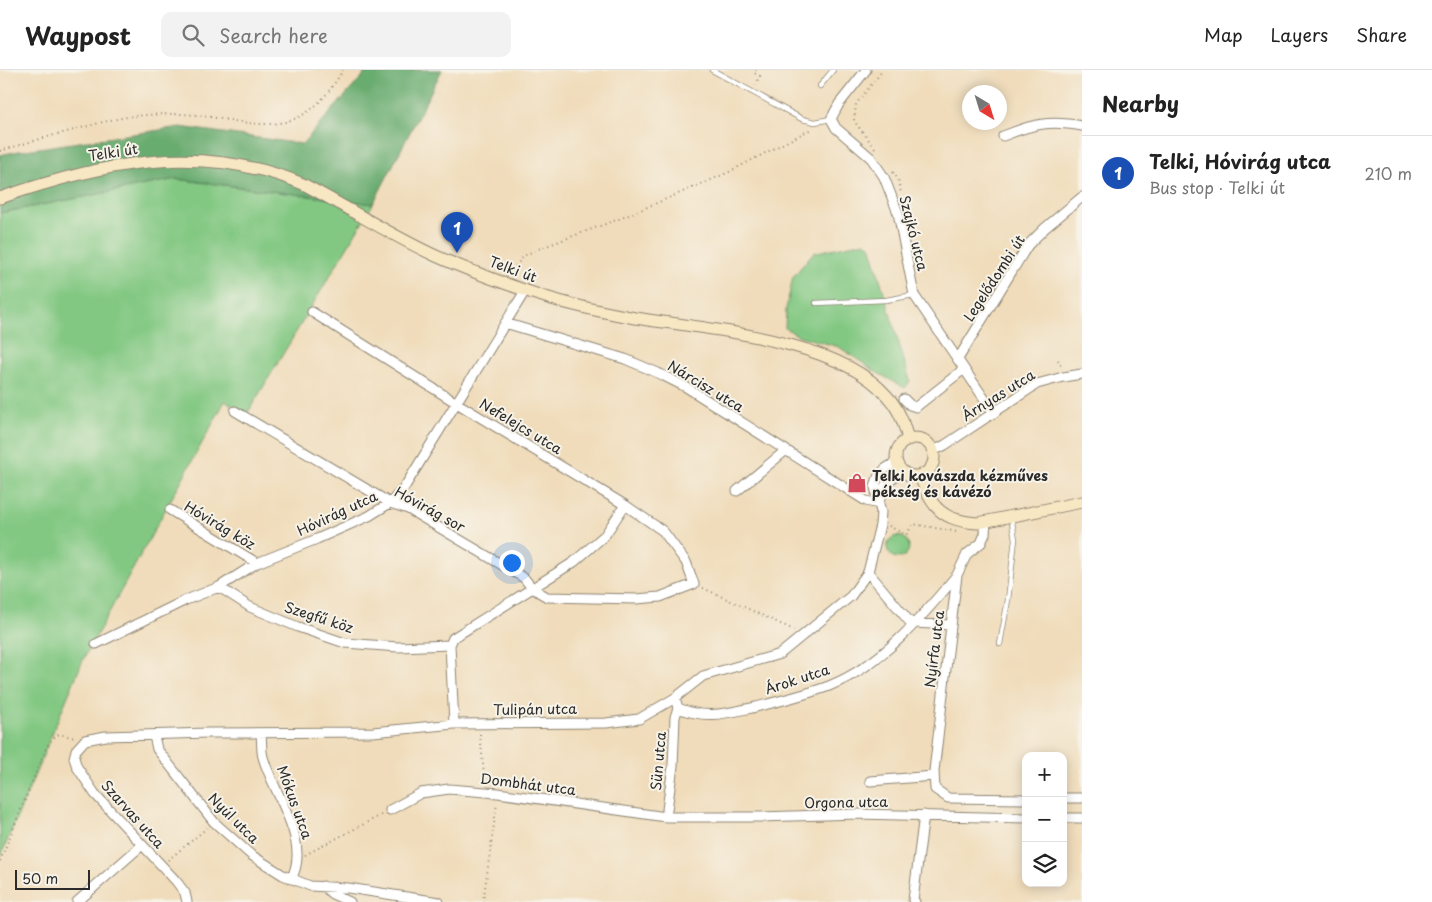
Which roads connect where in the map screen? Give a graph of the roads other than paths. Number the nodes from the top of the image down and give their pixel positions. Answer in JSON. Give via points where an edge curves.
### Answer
{"nodes":[{"id":1,"x":712,"y":70,"type":"edge"},
{"id":2,"x":832,"y":70,"type":"edge"},
{"id":3,"x":866,"y":70,"type":"edge"},
{"id":4,"x":820,"y":86,"type":"dead end"},
{"id":5,"x":831,"y":119,"type":"junction"},
{"id":6,"x":1082,"y":126,"type":"edge"},
{"id":7,"x":1003,"y":136,"type":"dead end"},
{"id":8,"x":1082,"y":197,"type":"edge"},
{"id":9,"x":0,"y":198,"type":"edge"},
{"id":10,"x":525,"y":291,"type":"junction"},
{"id":11,"x":914,"y":296,"type":"junction"},
{"id":12,"x":816,"y":303,"type":"dead end"},
{"id":13,"x":312,"y":312,"type":"dead end"},
{"id":14,"x":505,"y":323,"type":"junction"},
{"id":15,"x":958,"y":360,"type":"junction"},
{"id":16,"x":964,"y":369,"type":"junction"},
{"id":17,"x":1082,"y":374,"type":"edge"},
{"id":18,"x":904,"y":399,"type":"dead end"},
{"id":19,"x":455,"y":402,"type":"junction"},
{"id":20,"x":235,"y":411,"type":"dead end"},
{"id":21,"x":994,"y":413,"type":"junction"},
{"id":22,"x":908,"y":440,"type":"junction"},
{"id":23,"x":785,"y":451,"type":"junction"},
{"id":24,"x":933,"y":451,"type":"junction"},
{"id":25,"x":896,"y":462,"type":"junction"},
{"id":26,"x":904,"y":472,"type":"junction"},
{"id":27,"x":920,"y":476,"type":"junction"},
{"id":28,"x":738,"y":491,"type":"dead end"},
{"id":29,"x":1082,"y":502,"type":"edge"},
{"id":30,"x":390,"y":503,"type":"junction"},
{"id":31,"x":879,"y":504,"type":"junction"},
{"id":32,"x":625,"y":505,"type":"junction"},
{"id":33,"x":170,"y":510,"type":"dead end"},
{"id":34,"x":1012,"y":517,"type":"junction"},
{"id":35,"x":986,"y":521,"type":"junction"},
{"id":36,"x":257,"y":563,"type":"junction"},
{"id":37,"x":868,"y":572,"type":"junction"},
{"id":38,"x":957,"y":575,"type":"junction"},
{"id":39,"x":219,"y":587,"type":"junction"},
{"id":40,"x":532,"y":588,"type":"junction"},
{"id":41,"x":914,"y":623,"type":"junction"},
{"id":42,"x":950,"y":625,"type":"junction"},
{"id":43,"x":96,"y":644,"type":"dead end"},
{"id":44,"x":1000,"y":644,"type":"dead end"},
{"id":45,"x":450,"y":645,"type":"junction"},
{"id":46,"x":675,"y":698,"type":"junction"},
{"id":47,"x":678,"y":708,"type":"junction"},
{"id":48,"x":454,"y":724,"type":"junction"},
{"id":49,"x":261,"y":734,"type":"junction"},
{"id":50,"x":154,"y":736,"type":"junction"},
{"id":51,"x":85,"y":740,"type":"joint"},
{"id":52,"x":934,"y":776,"type":"junction"},
{"id":53,"x":870,"y":781,"type":"dead end"},
{"id":54,"x":1067,"y":798,"type":"edge"},
{"id":55,"x":1082,"y":798,"type":"edge"},
{"id":56,"x":1022,"y":799,"type":"edge"},
{"id":57,"x":390,"y":810,"type":"road end"},
{"id":58,"x":924,"y":815,"type":"junction"},
{"id":59,"x":666,"y":816,"type":"junction"},
{"id":60,"x":1022,"y":818,"type":"edge"},
{"id":61,"x":1067,"y":818,"type":"edge"},
{"id":62,"x":1082,"y":818,"type":"edge"},
{"id":63,"x":142,"y":845,"type":"junction"},
{"id":64,"x":291,"y":879,"type":"junction"},
{"id":65,"x":323,"y":886,"type":"junction"},
{"id":66,"x":77,"y":902,"type":"edge"},
{"id":67,"x":186,"y":902,"type":"edge"},
{"id":68,"x":350,"y":902,"type":"edge"},
{"id":69,"x":439,"y":902,"type":"edge"},
{"id":70,"x":915,"y":902,"type":"edge"}],
"edges":[{"from":1,"to":5,"type":"lane","via":[[802,119],[815,122]]},
{"from":2,"to":4,"type":"lane"},
{"from":3,"to":5,"type":"street"},
{"from":5,"to":11,"type":"street","name":"Szajkó utca","via":[[836,128],[871,158],[884,177],[898,213]]},
{"from":6,"to":7,"type":"street","via":[[1063,122],[1031,125]]},
{"from":8,"to":15,"type":"street","name":"Legelődombi út","via":[[1028,245]]},
{"from":9,"to":10,"type":"main road","name":"Telki út","via":[[82,173],[127,164],[182,160],[227,162],[280,174],[436,256]]},
{"from":10,"to":14,"type":"street","name":"Hóvirág utca"},
{"from":10,"to":22,"type":"main road","name":"Telki út","via":[[585,309],[782,342],[822,354],[860,373],[886,394],[904,422]]},
{"from":11,"to":12,"type":"lane"},
{"from":11,"to":15,"type":"street","name":"Szajkó utca"},
{"from":13,"to":19,"type":"street","name":"Nefelejcs utca"},
{"from":14,"to":19,"type":"street","name":"Hóvirág utca"},
{"from":14,"to":23,"type":"street","name":"Nárcisz utca","via":[[625,359],[658,373],[686,387]]},
{"from":15,"to":16,"type":"street","name":"Szajkó utca"},
{"from":16,"to":18,"type":"street","via":[[916,407]]},
{"from":16,"to":21,"type":"street","name":"Szajkó utca"},
{"from":17,"to":21,"type":"street","name":"Árnyas utca","via":[[1037,384]]},
{"from":19,"to":30,"type":"street","name":"Hóvirág utca","via":[[404,488]]},
{"from":19,"to":32,"type":"street","name":"Nefelejcs utca"},
{"from":20,"to":30,"type":"street","name":"Hóvirág sor"},
{"from":21,"to":24,"type":"street","name":"Árnyas utca"},
{"from":22,"to":24,"type":"main road","via":[[918,438]]},
{"from":22,"to":25,"type":"main road","via":[[899,446]]},
{"from":23,"to":28,"type":"street"},
{"from":23,"to":31,"type":"street","name":"Nárcisz utca","via":[[866,502]]},
{"from":24,"to":27,"type":"main road","via":[[932,465]]},
{"from":25,"to":26,"type":"main road"},
{"from":25,"to":31,"type":"street","name":"Tulipán utca","via":[[878,477],[875,487]]},
{"from":26,"to":27,"type":"main road"},
{"from":26,"to":31,"type":"street","name":"Tulipán utca","via":[[883,487]]},
{"from":27,"to":35,"type":"main road","via":[[934,506],[946,516],[964,522]]},
{"from":29,"to":34,"type":"main road"},
{"from":30,"to":36,"type":"street","name":"Hóvirág utca","via":[[369,516]]},
{"from":30,"to":40,"type":"street","name":"Hóvirág sor","via":[[408,509],[524,578]]},
{"from":31,"to":37,"type":"street","name":"Tulipán utca","via":[[880,524]]},
{"from":32,"to":40,"type":"street","via":[[605,535],[574,562]]},
{"from":32,"to":40,"type":"street","name":"Nefelejcs utca","via":[[663,531],[686,562],[694,584],[660,597],[636,599],[547,598]]},
{"from":33,"to":36,"type":"street","name":"Hóvirág köz"},
{"from":34,"to":35,"type":"main road"},
{"from":34,"to":44,"type":"lane","via":[[1015,539]]},
{"from":35,"to":38,"type":"street","name":"Nyírfa utca","via":[[985,534],[968,554]]},
{"from":36,"to":39,"type":"street","name":"Hóvirág utca"},
{"from":37,"to":41,"type":"street"},
{"from":37,"to":46,"type":"street","name":"Tulipán utca","via":[[850,596],[780,654],[703,676]]},
{"from":38,"to":41,"type":"street","name":"Árok utca"},
{"from":38,"to":42,"type":"street","name":"Nyírfa utca"},
{"from":39,"to":43,"type":"street","name":"Hóvirág utca"},
{"from":39,"to":45,"type":"street","name":"Szegfű köz","via":[[250,607],[345,643],[398,647]]},
{"from":40,"to":45,"type":"street","via":[[453,638]]},
{"from":41,"to":42,"type":"street"},
{"from":41,"to":47,"type":"street","name":"Árok utca","via":[[884,653],[830,686],[723,714],[693,714]]},
{"from":42,"to":52,"type":"street","name":"Nyírfa utca"},
{"from":45,"to":48,"type":"street"},
{"from":46,"to":47,"type":"street"},
{"from":46,"to":48,"type":"street","name":"Tulipán utca","via":[[639,719],[606,723]]},
{"from":47,"to":59,"type":"street","name":"Sün utca"},
{"from":48,"to":49,"type":"street","name":"Tulipán utca","via":[[373,732]]},
{"from":49,"to":50,"type":"street","name":"Tulipán utca"},
{"from":49,"to":64,"type":"street","name":"Mókus utca","via":[[263,756],[298,848],[296,870]]},
{"from":50,"to":51,"type":"street","name":"Tulipán utca","via":[[106,736]]},
{"from":50,"to":64,"type":"street","name":"Nyúl utca","via":[[157,749],[214,822],[251,855]]},
{"from":51,"to":63,"type":"street","name":"Szarvas utca","via":[[76,750],[77,768],[95,794]]},
{"from":52,"to":53,"type":"street"},
{"from":52,"to":56,"type":"street","name":"Nyírfa utca","via":[[935,789],[948,798]]},
{"from":54,"to":55,"type":"street"},
{"from":57,"to":59,"type":"street","name":"Dombhát utca","via":[[421,793],[449,788]]},
{"from":58,"to":59,"type":"street","name":"Orgona utca"},
{"from":58,"to":60,"type":"street","name":"Orgona utca"},
{"from":58,"to":70,"type":"street"},
{"from":61,"to":62,"type":"street"},
{"from":63,"to":66,"type":"street"},
{"from":63,"to":67,"type":"street","name":"Szarvas utca","via":[[185,893]]},
{"from":64,"to":65,"type":"street","name":"Nyúl utca","via":[[310,886]]},
{"from":65,"to":68,"type":"street","name":"Nyúl utca"},
{"from":65,"to":69,"type":"street","name":"Nyúl utca"}]}
